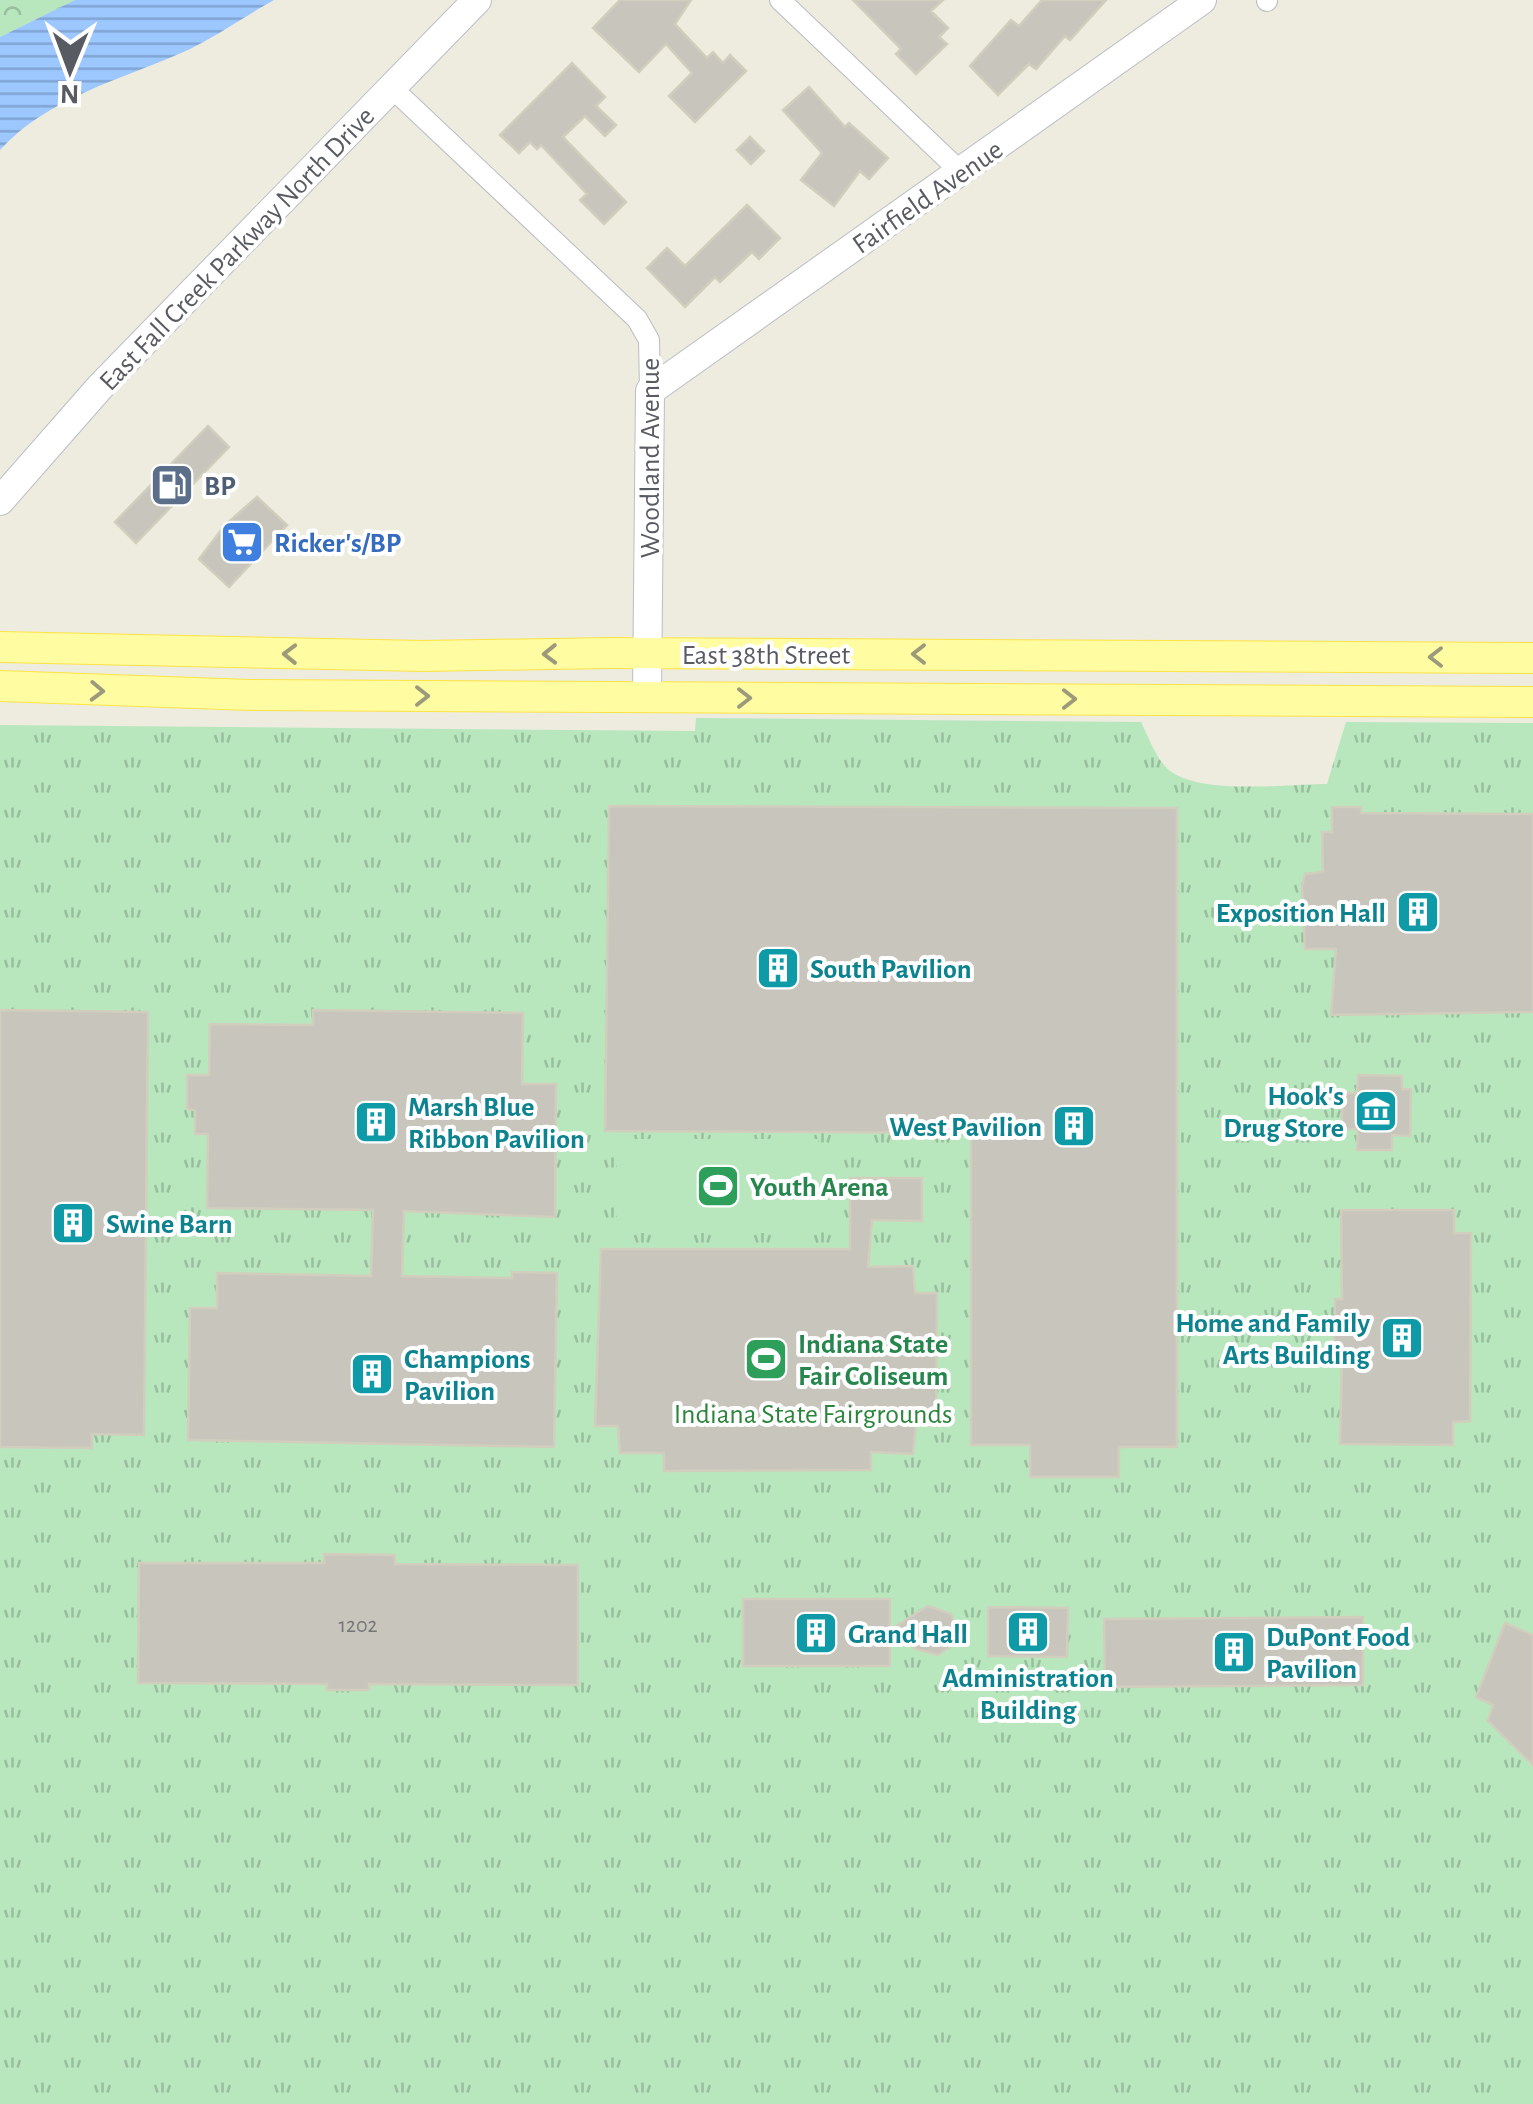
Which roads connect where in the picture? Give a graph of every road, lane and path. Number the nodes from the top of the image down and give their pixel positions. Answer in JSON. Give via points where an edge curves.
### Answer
{"nodes":[{"id":1,"x":478,"y":0,"type":"edge"},
{"id":2,"x":780,"y":0,"type":"edge"},
{"id":3,"x":1202,"y":0,"type":"edge"},
{"id":4,"x":392,"y":88,"type":"junction"},
{"id":5,"x":961,"y":172,"type":"junction"},
{"id":6,"x":650,"y":391,"type":"junction"},
{"id":7,"x":0,"y":501,"type":"edge"},
{"id":8,"x":0,"y":629,"type":"edge"},
{"id":9,"x":0,"y":647,"type":"edge"},
{"id":10,"x":75,"y":651,"type":"junction"},
{"id":11,"x":647,"y":653,"type":"junction"},
{"id":12,"x":1255,"y":656,"type":"junction"},
{"id":13,"x":1533,"y":658,"type":"edge"},
{"id":14,"x":0,"y":686,"type":"edge"},
{"id":15,"x":647,"y":697,"type":"junction"},
{"id":16,"x":1254,"y":700,"type":"junction"},
{"id":17,"x":1533,"y":702,"type":"edge"}],
"edges":[{"from":1,"to":4,"type":"street","name":"East Fall Creek Parkway North Drive"},
{"from":2,"to":5,"type":"street"},
{"from":3,"to":5,"type":"street","name":"Fairfield Avenue"},
{"from":4,"to":6,"type":"street","name":"Woodland Avenue","via":[[637,319],[649,342]]},
{"from":4,"to":7,"type":"street","name":"East Fall Creek Parkway North Drive","via":[[100,387]]},
{"from":5,"to":6,"type":"street","name":"Fairfield Avenue"},
{"from":6,"to":11,"type":"street","name":"Woodland Avenue"},
{"from":8,"to":10,"type":"main road"},
{"from":9,"to":10,"type":"main road","name":"East 38th Street"},
{"from":11,"to":10,"type":"main road","name":"East 38th Street","one_way":true},
{"from":12,"to":11,"type":"main road","name":"East 38th Street","one_way":true},
{"from":11,"to":15,"type":"street","name":"Woodland Avenue"},
{"from":13,"to":12,"type":"main road","name":"East 38th Street","one_way":true},
{"from":12,"to":16,"type":"street"},
{"from":14,"to":15,"type":"main road","name":"East 38th Street","one_way":true},
{"from":15,"to":16,"type":"main road","name":"East 38th Street","one_way":true},
{"from":16,"to":17,"type":"main road","name":"East 38th Street"}]}
